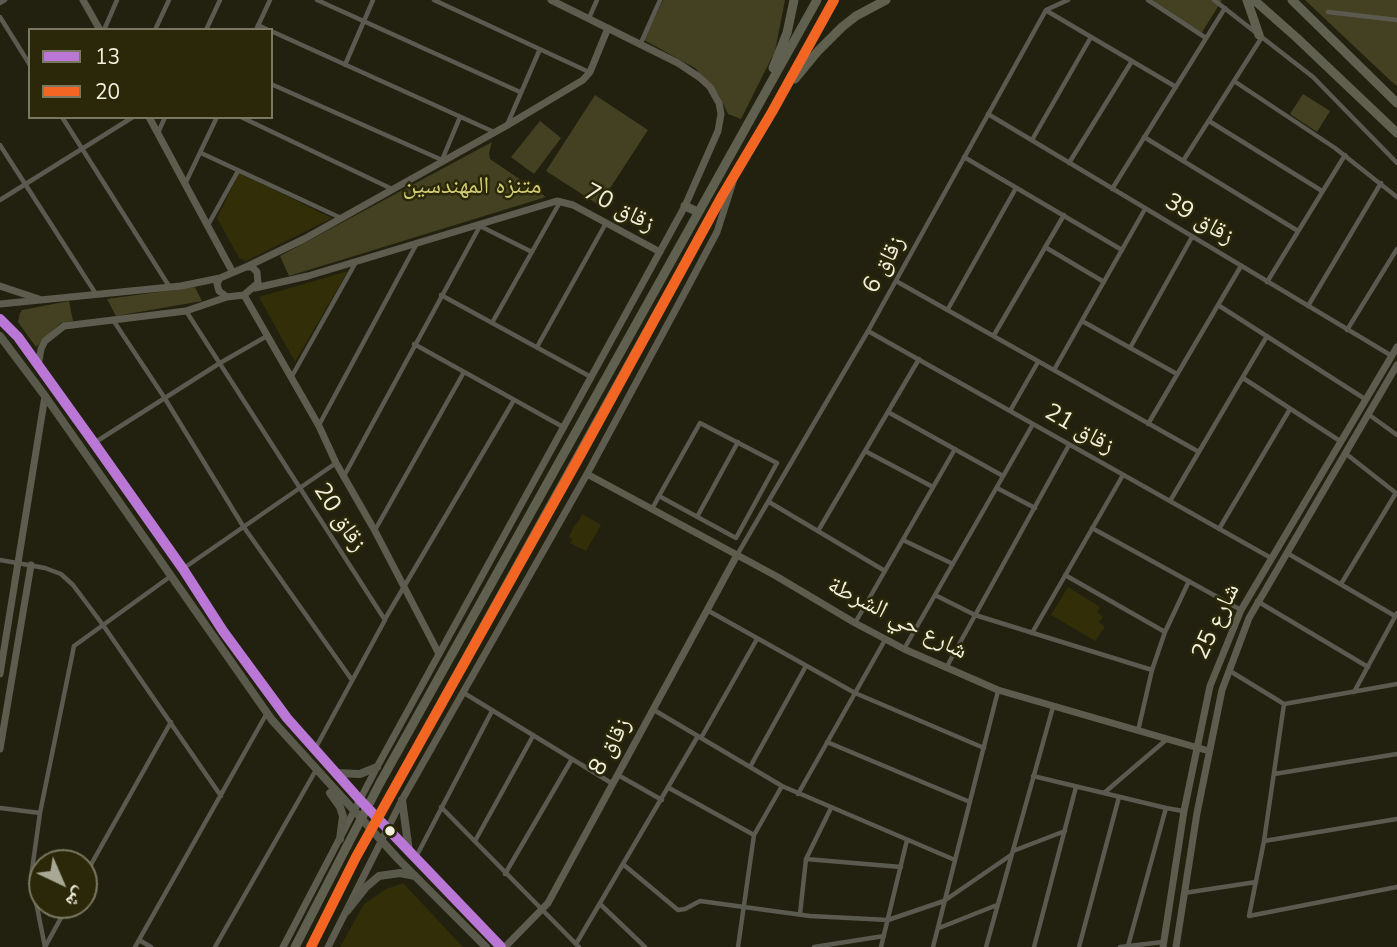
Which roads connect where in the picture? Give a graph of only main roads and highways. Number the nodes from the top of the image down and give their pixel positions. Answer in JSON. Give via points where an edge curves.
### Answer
{"nodes":[{"id":1,"x":794,"y":0,"type":"edge"},
{"id":2,"x":817,"y":0,"type":"edge"},
{"id":3,"x":834,"y":0,"type":"edge"},
{"id":4,"x":886,"y":0,"type":"edge"},
{"id":5,"x":1247,"y":0,"type":"edge"},
{"id":6,"x":1254,"y":0,"type":"edge"},
{"id":7,"x":1292,"y":0,"type":"edge"},
{"id":8,"x":1261,"y":36,"type":"road end"},
{"id":9,"x":1397,"y":103,"type":"edge"},
{"id":10,"x":755,"y":110,"type":"junction"},
{"id":11,"x":772,"y":112,"type":"junction"},
{"id":12,"x":1397,"y":133,"type":"edge"},
{"id":13,"x":685,"y":206,"type":"road end"},
{"id":14,"x":698,"y":212,"type":"junction"},
{"id":15,"x":0,"y":319,"type":"edge"},
{"id":16,"x":0,"y":336,"type":"edge"},
{"id":17,"x":122,"y":484,"type":"junction"},
{"id":18,"x":111,"y":492,"type":"junction"},
{"id":19,"x":377,"y":767,"type":"road end"},
{"id":20,"x":316,"y":770,"type":"junction"},
{"id":21,"x":335,"y":773,"type":"junction"},
{"id":22,"x":402,"y":800,"type":"road end"},
{"id":23,"x":343,"y":843,"type":"junction"},
{"id":24,"x":412,"y":855,"type":"junction"},
{"id":25,"x":415,"y":876,"type":"junction"},
{"id":26,"x":347,"y":911,"type":"road end"},
{"id":27,"x":295,"y":947,"type":"edge"},
{"id":28,"x":311,"y":947,"type":"edge"},
{"id":29,"x":486,"y":947,"type":"edge"},
{"id":30,"x":503,"y":947,"type":"edge"}],
"edges":[{"from":1,"to":10,"type":"highway","via":[[787,33]]},
{"from":2,"to":10,"type":"highway"},
{"from":3,"to":11,"type":"highway"},
{"from":4,"to":11,"type":"highway","via":[[856,16],[830,38]]},
{"from":5,"to":8,"type":"highway"},
{"from":6,"to":12,"type":"highway"},
{"from":7,"to":9,"type":"highway"},
{"from":10,"to":14,"type":"highway"},
{"from":11,"to":28,"type":"highway","bridge":true,"via":[[356,857]]},
{"from":13,"to":14,"type":"highway"},
{"from":14,"to":23,"type":"highway","bridge":true},
{"from":15,"to":17,"type":"main road","via":[[18,337]]},
{"from":16,"to":18,"type":"main road"},
{"from":17,"to":18,"type":"main road"},
{"from":17,"to":21,"type":"main road","via":[[255,676]]},
{"from":18,"to":20,"type":"main road","via":[[267,713]]},
{"from":19,"to":21,"type":"main road","via":[[360,774]]},
{"from":20,"to":23,"type":"main road","via":[[340,807]]},
{"from":20,"to":25,"type":"main road"},
{"from":21,"to":24,"type":"main road"},
{"from":22,"to":24,"type":"main road"},
{"from":23,"to":27,"type":"highway"},
{"from":24,"to":30,"type":"main road"},
{"from":25,"to":26,"type":"main road","via":[[379,876]]},
{"from":25,"to":29,"type":"main road"}]}
